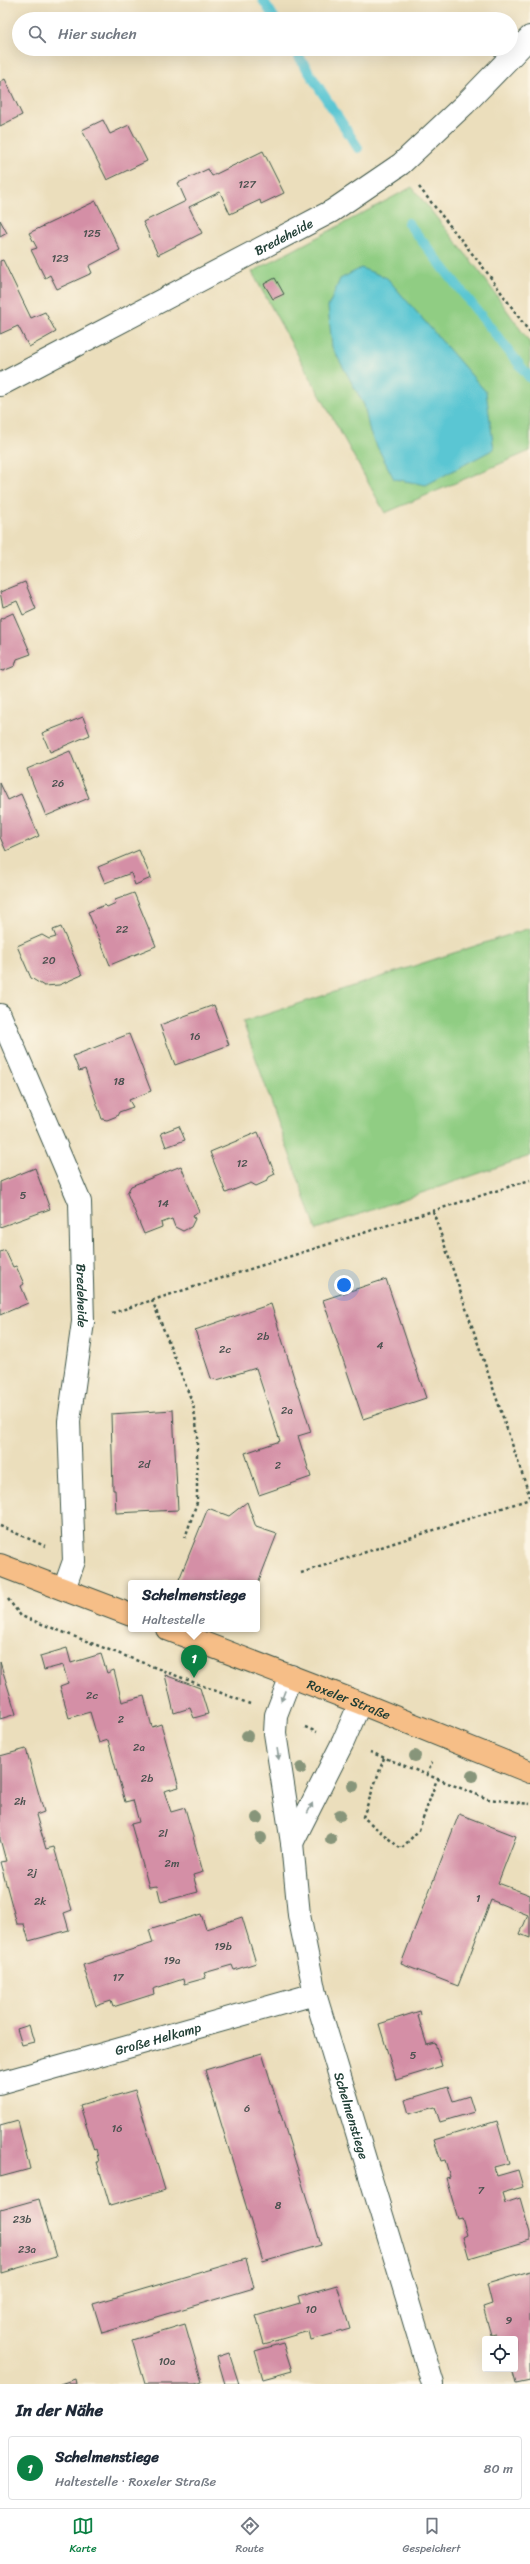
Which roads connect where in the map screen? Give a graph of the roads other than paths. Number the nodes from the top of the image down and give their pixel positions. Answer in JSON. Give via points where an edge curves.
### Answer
{"nodes":[{"id":1,"x":530,"y":37,"type":"edge"},
{"id":2,"x":518,"y":49,"type":"edge"},
{"id":3,"x":512,"y":56,"type":"edge"},
{"id":4,"x":0,"y":385,"type":"edge"},
{"id":5,"x":0,"y":1015,"type":"edge"},
{"id":6,"x":0,"y":1565,"type":"edge"},
{"id":7,"x":64,"y":1589,"type":"junction"},
{"id":8,"x":128,"y":1614,"type":"edge"},
{"id":9,"x":175,"y":1632,"type":"edge"},
{"id":10,"x":290,"y":1676,"type":"junction"},
{"id":11,"x":360,"y":1703,"type":"junction"},
{"id":12,"x":530,"y":1772,"type":"edge"},
{"id":13,"x":292,"y":1843,"type":"junction"},
{"id":14,"x":314,"y":1994,"type":"junction"},
{"id":15,"x":0,"y":2083,"type":"edge"},
{"id":16,"x":433,"y":2384,"type":"edge"}],
"edges":[{"from":1,"to":2,"type":"street","name":"Bredeheide"},
{"from":3,"to":4,"type":"street","name":"Bredeheide","via":[[401,164],[332,211]]},
{"from":5,"to":7,"type":"street","name":"Bredeheide","via":[[80,1202],[82,1322],[69,1421],[74,1561]]},
{"from":6,"to":7,"type":"main road"},
{"from":7,"to":8,"type":"main road"},
{"from":9,"to":10,"type":"main road","name":"Roxeler Straße"},
{"from":10,"to":11,"type":"main road","name":"Roxeler Straße"},
{"from":10,"to":13,"type":"street","name":"Schelmenstiege","one_way":true,"via":[[276,1715],[275,1733]]},
{"from":11,"to":12,"type":"main road","name":"Roxeler Straße"},
{"from":13,"to":11,"type":"street","one_way":true},
{"from":13,"to":14,"type":"street","name":"Schelmenstiege","via":[[299,1916]]},
{"from":14,"to":15,"type":"street","name":"Große Helkamp"},
{"from":14,"to":16,"type":"street","name":"Schelmenstiege"}]}
